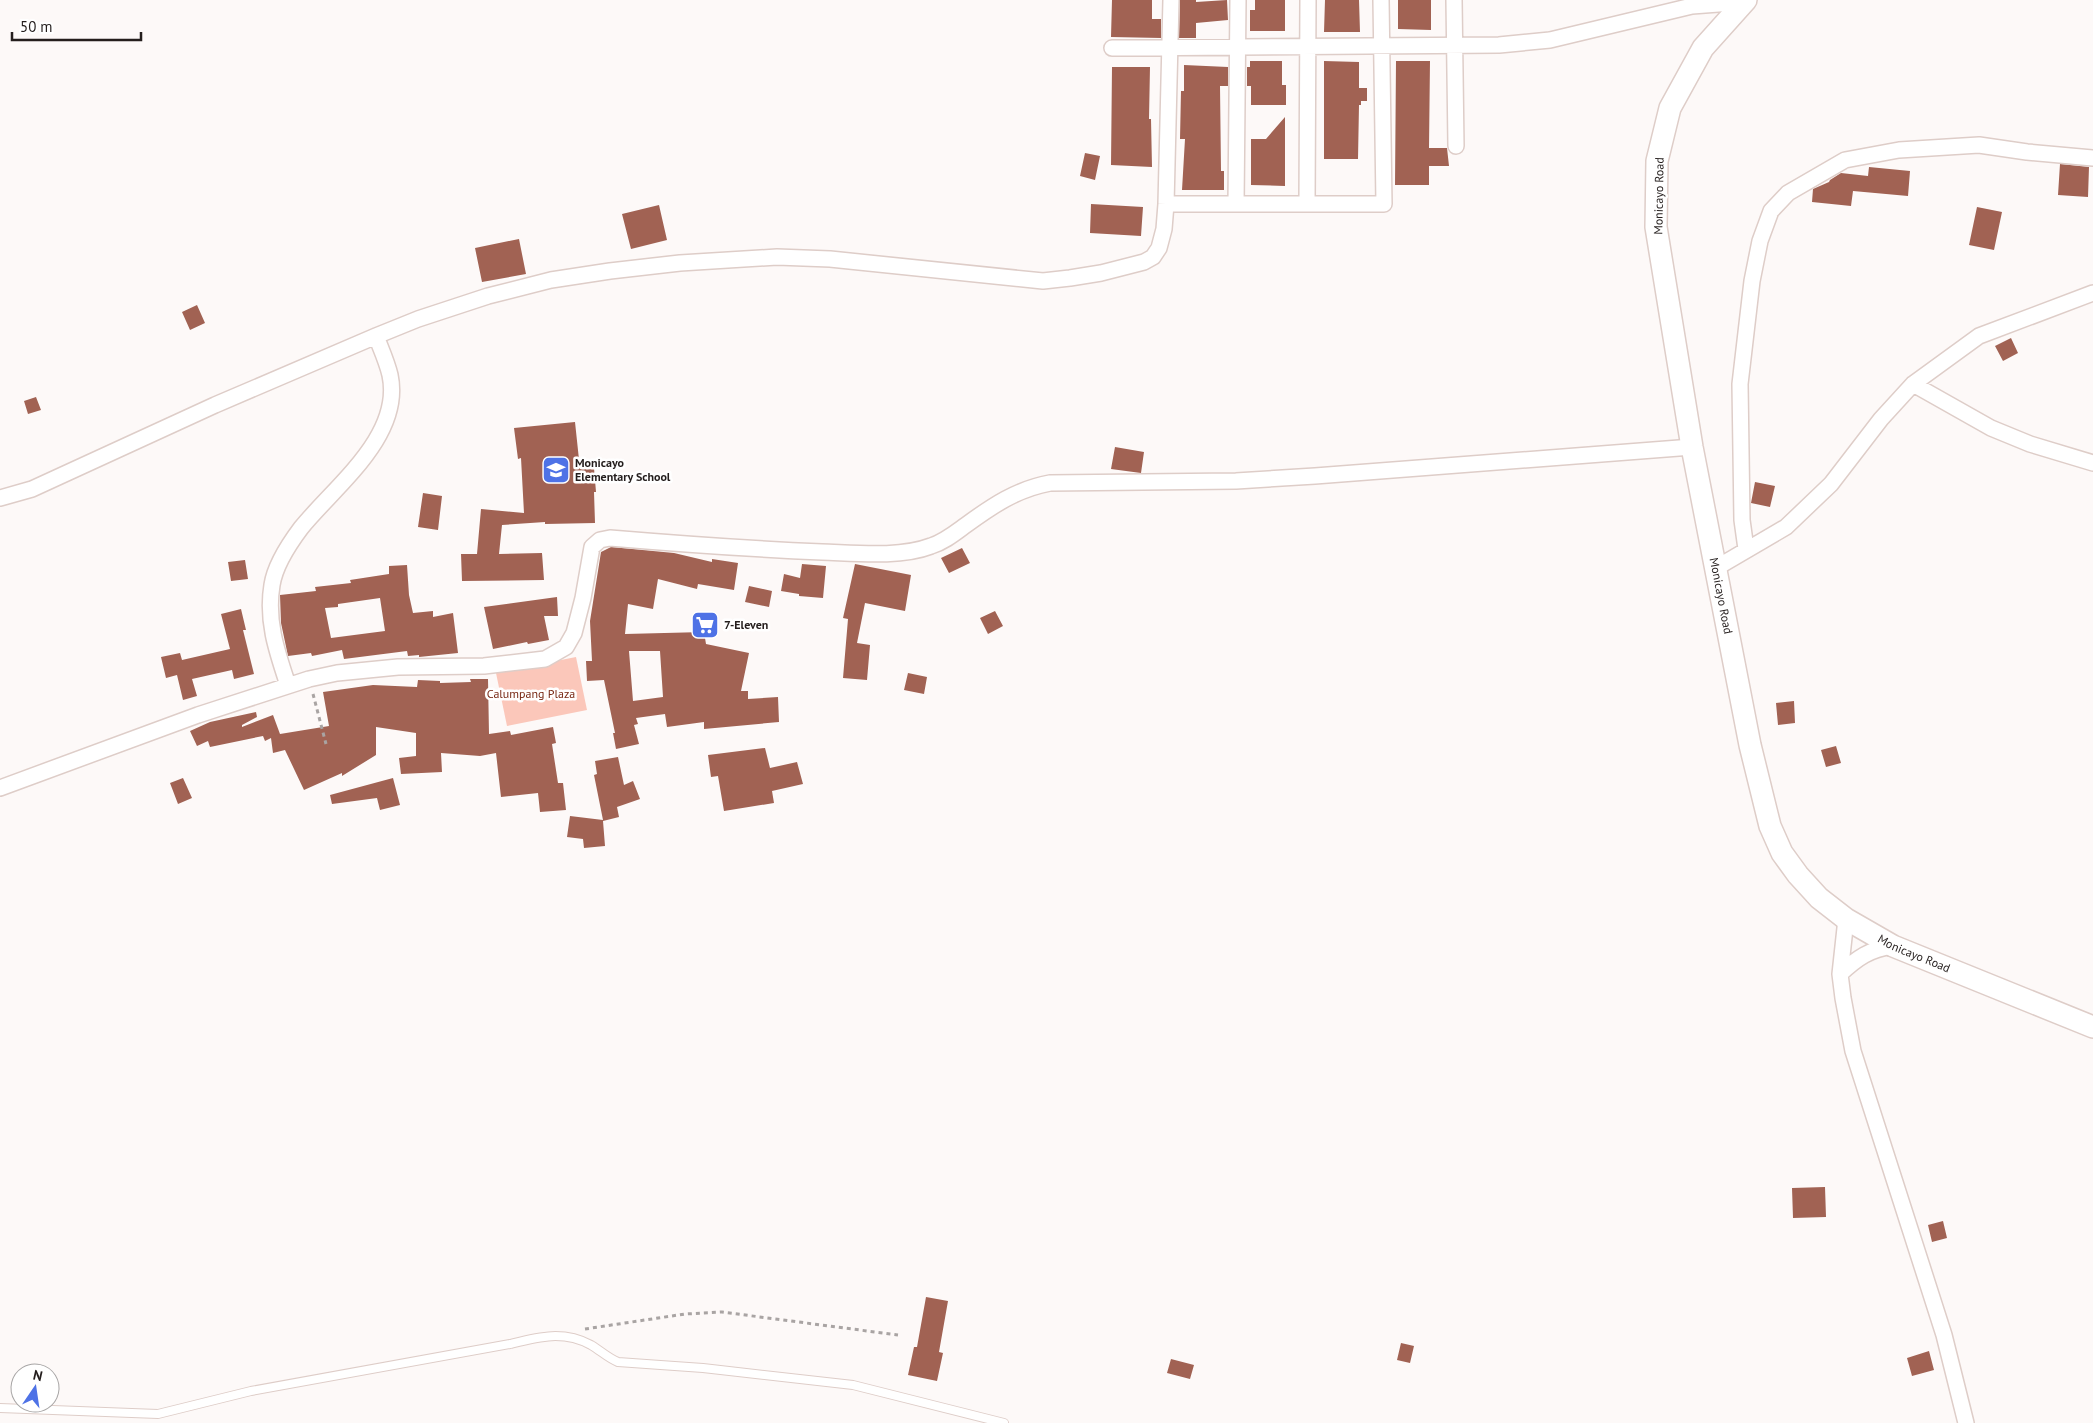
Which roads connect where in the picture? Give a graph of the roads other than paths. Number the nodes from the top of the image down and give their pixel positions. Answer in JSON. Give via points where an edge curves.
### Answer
{"nodes":[{"id":1,"x":1171,"y":0,"type":"edge"},
{"id":2,"x":1238,"y":0,"type":"edge"},
{"id":3,"x":1308,"y":0,"type":"edge"},
{"id":4,"x":1381,"y":0,"type":"edge"},
{"id":5,"x":1454,"y":0,"type":"edge"},
{"id":6,"x":1746,"y":1,"type":"edge"},
{"id":7,"x":1454,"y":45,"type":"junction"},
{"id":8,"x":1308,"y":46,"type":"junction"},
{"id":9,"x":1382,"y":46,"type":"junction"},
{"id":10,"x":1238,"y":47,"type":"junction"},
{"id":11,"x":1112,"y":48,"type":"dead end"},
{"id":12,"x":1170,"y":48,"type":"junction"},
{"id":13,"x":1456,"y":146,"type":"dead end"},
{"id":14,"x":2093,"y":158,"type":"edge"},
{"id":15,"x":1166,"y":204,"type":"junction"},
{"id":16,"x":1236,"y":204,"type":"junction"},
{"id":17,"x":1307,"y":204,"type":"junction"},
{"id":18,"x":2093,"y":294,"type":"edge"},
{"id":19,"x":376,"y":336,"type":"junction"},
{"id":20,"x":1913,"y":384,"type":"junction"},
{"id":21,"x":1692,"y":447,"type":"junction"},
{"id":22,"x":2093,"y":463,"type":"edge"},
{"id":23,"x":0,"y":498,"type":"edge"},
{"id":24,"x":1746,"y":550,"type":"junction"},
{"id":25,"x":1716,"y":568,"type":"junction"},
{"id":26,"x":288,"y":685,"type":"junction"},
{"id":27,"x":0,"y":788,"type":"edge"},
{"id":28,"x":1846,"y":919,"type":"junction"},
{"id":29,"x":1893,"y":946,"type":"junction"},
{"id":30,"x":1840,"y":974,"type":"junction"},
{"id":31,"x":2093,"y":1027,"type":"edge"},
{"id":32,"x":0,"y":1408,"type":"edge"},
{"id":33,"x":1004,"y":1423,"type":"edge"},
{"id":34,"x":1966,"y":1423,"type":"edge"}],
"edges":[{"from":1,"to":12,"type":"street"},
{"from":2,"to":10,"type":"street"},
{"from":3,"to":8,"type":"street"},
{"from":4,"to":9,"type":"street"},
{"from":5,"to":7,"type":"street"},
{"from":6,"to":7,"type":"street","via":[[1692,6],[1550,40]]},
{"from":6,"to":21,"type":"main road","name":"Monicayo Road","via":[[1703,48],[1670,108],[1657,161],[1656,227]]},
{"from":7,"to":9,"type":"street"},
{"from":7,"to":13,"type":"street"},
{"from":8,"to":9,"type":"street"},
{"from":8,"to":10,"type":"street"},
{"from":8,"to":17,"type":"street"},
{"from":9,"to":17,"type":"street","via":[[1384,204]]},
{"from":10,"to":12,"type":"street"},
{"from":10,"to":16,"type":"street"},
{"from":11,"to":12,"type":"street"},
{"from":12,"to":15,"type":"street"},
{"from":14,"to":24,"type":"street","via":[[1979,145],[1899,150],[1845,160],[1788,193],[1771,212],[1760,241],[1752,281],[1740,384],[1742,520]]},
{"from":15,"to":16,"type":"street"},
{"from":15,"to":19,"type":"street","via":[[1164,229],[1153,257],[1101,273],[1043,281],[830,259],[777,257],[680,263],[551,280],[488,296]]},
{"from":16,"to":17,"type":"street"},
{"from":18,"to":20,"type":"street","via":[[1979,336]]},
{"from":19,"to":23,"type":"street","via":[[32,489]]},
{"from":19,"to":26,"type":"street","via":[[386,360],[391,386],[380,433],[351,474],[292,540],[272,582],[271,626]]},
{"from":20,"to":22,"type":"street","via":[[1991,428]]},
{"from":20,"to":24,"type":"street","via":[[1881,419],[1832,484],[1786,527]]},
{"from":21,"to":25,"type":"main road","name":"Monicayo Road"},
{"from":21,"to":26,"type":"street","via":[[1236,481],[1050,483],[1016,493],[950,537],[930,547],[910,551],[756,549],[610,538],[600,540],[592,547],[574,633],[566,647],[544,659],[484,666],[390,667],[336,673]]},
{"from":24,"to":25,"type":"street"},
{"from":25,"to":28,"type":"main road","name":"Monicayo Road","via":[[1750,745],[1770,826],[1782,853],[1798,875],[1819,898]]},
{"from":26,"to":27,"type":"street"},
{"from":28,"to":29,"type":"main road","name":"Monicayo Road"},
{"from":28,"to":30,"type":"street"},
{"from":29,"to":30,"type":"street","via":[[1867,952]]},
{"from":29,"to":31,"type":"main road","name":"Monicayo Road"},
{"from":30,"to":34,"type":"street","via":[[1853,1051],[1944,1335]]},
{"from":32,"to":33,"type":"lane","via":[[158,1414],[251,1391],[547,1335],[584,1342],[618,1362],[853,1385]]}]}
